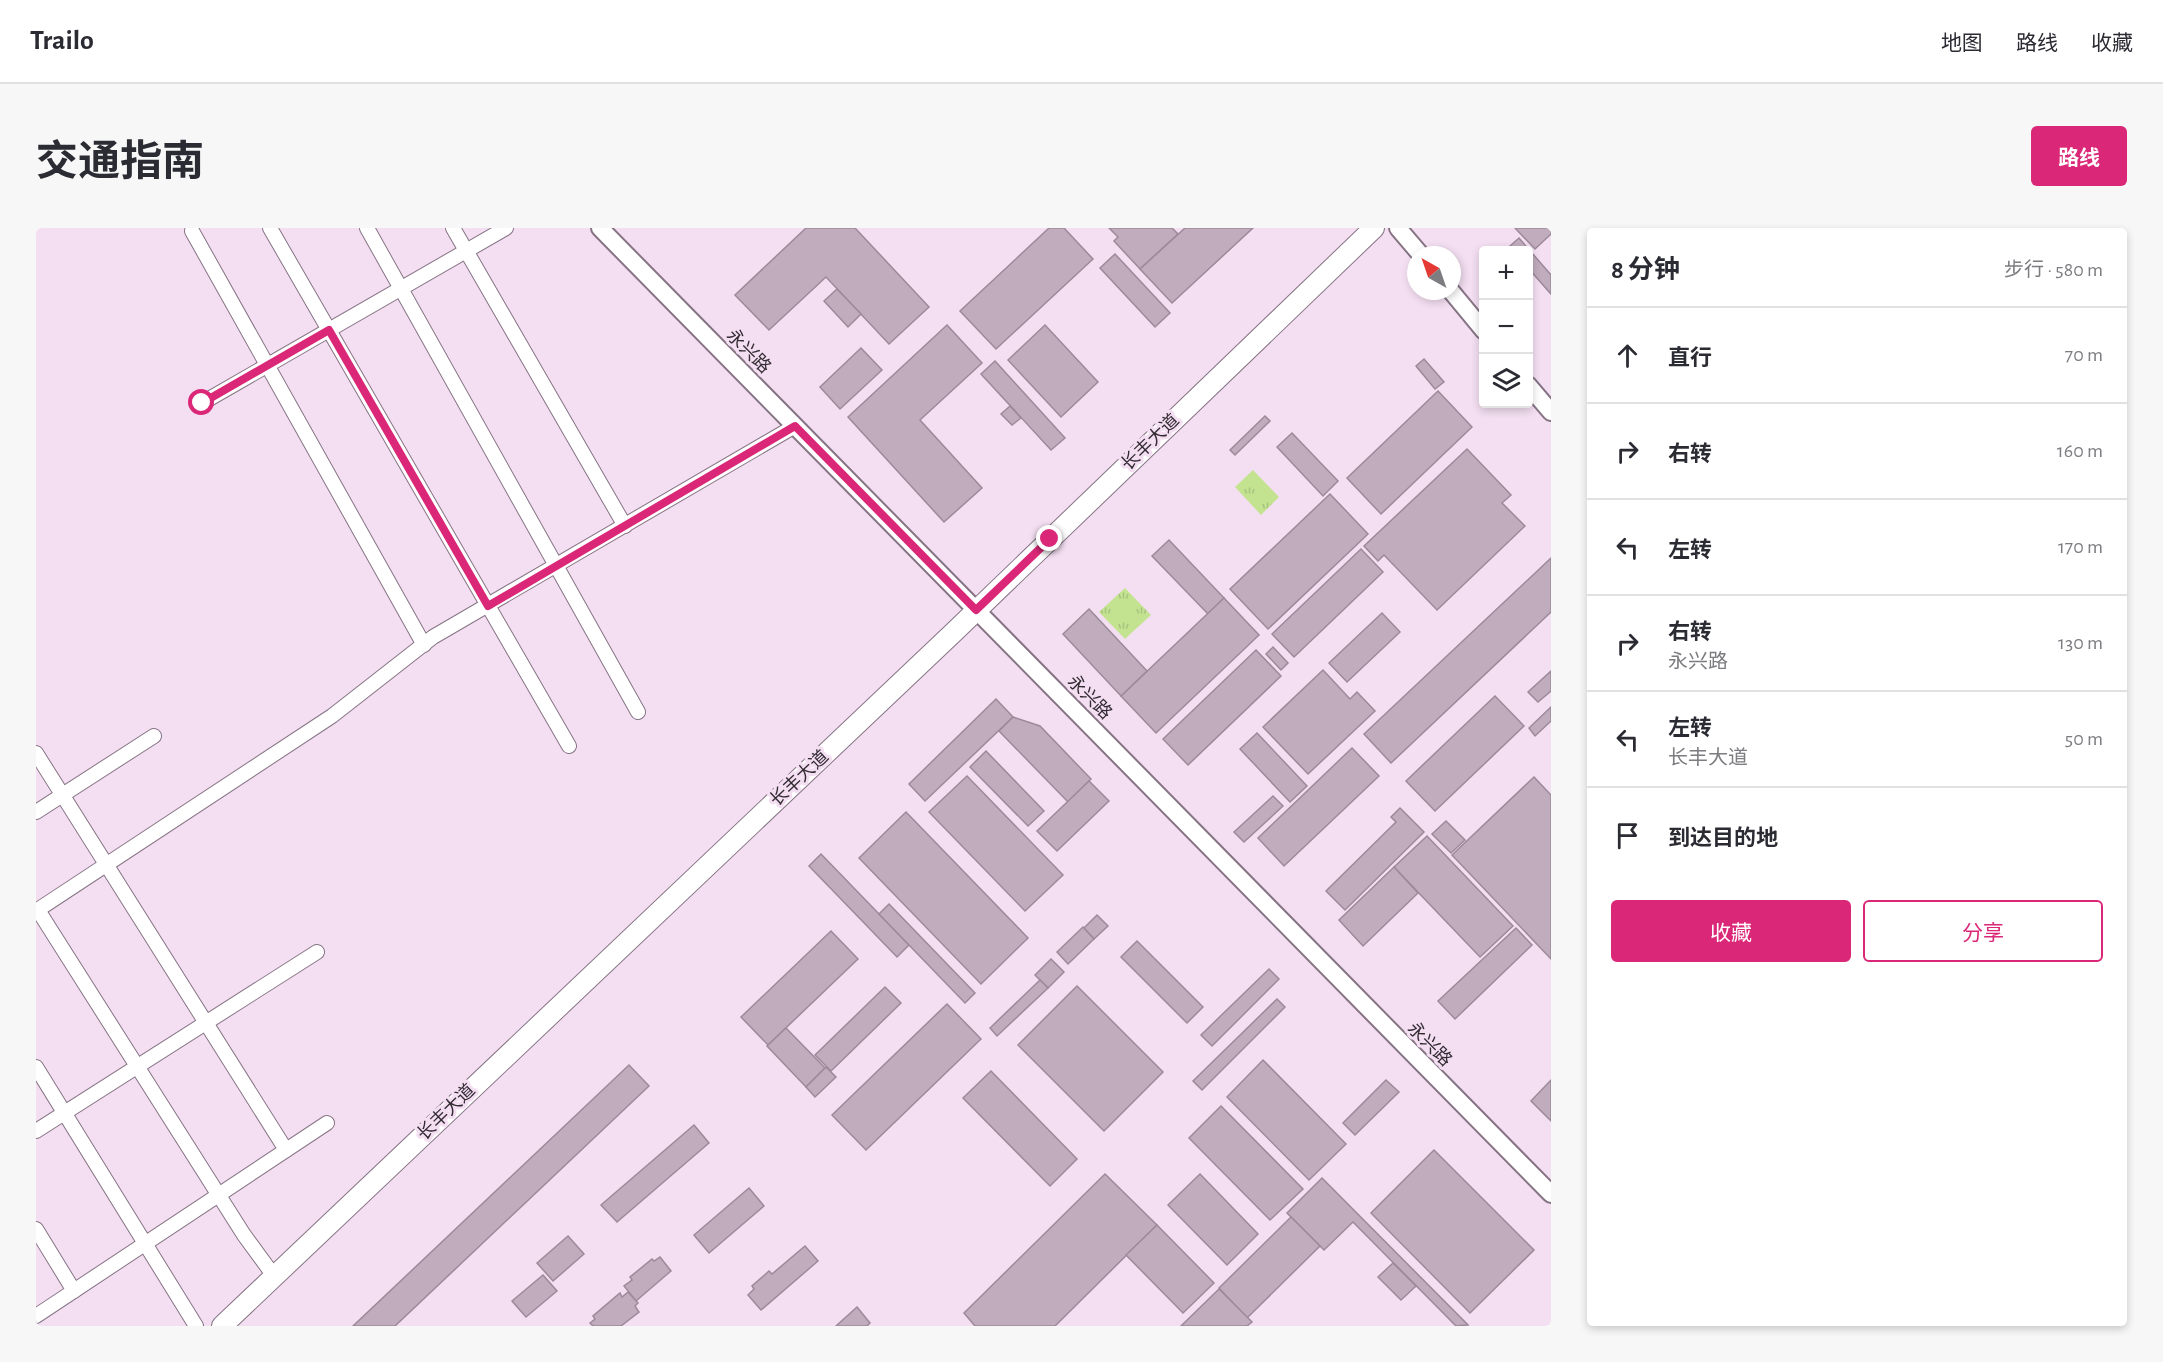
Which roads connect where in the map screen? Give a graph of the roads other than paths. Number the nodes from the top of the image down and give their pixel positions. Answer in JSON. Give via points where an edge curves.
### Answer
{"nodes":[{"id":1,"x":270,"y":228,"type":"edge"},
{"id":2,"x":367,"y":228,"type":"edge"},
{"id":3,"x":453,"y":228,"type":"edge"},
{"id":4,"x":506,"y":228,"type":"edge"},
{"id":5,"x":600,"y":228,"type":"edge"},
{"id":6,"x":1374,"y":228,"type":"edge"},
{"id":7,"x":1398,"y":228,"type":"edge"},
{"id":8,"x":192,"y":231,"type":"dead end"},
{"id":9,"x":1413,"y":246,"type":"edge"},
{"id":10,"x":466,"y":251,"type":"junction"},
{"id":11,"x":401,"y":288,"type":"junction"},
{"id":12,"x":1458,"y":300,"type":"edge"},
{"id":13,"x":1479,"y":325,"type":"edge"},
{"id":14,"x":329,"y":330,"type":"junction"},
{"id":15,"x":268,"y":366,"type":"junction"},
{"id":16,"x":1533,"y":391,"type":"edge"},
{"id":17,"x":202,"y":403,"type":"dead end"},
{"id":18,"x":1551,"y":412,"type":"edge"},
{"id":19,"x":795,"y":426,"type":"junction"},
{"id":20,"x":625,"y":526,"type":"junction"},
{"id":21,"x":556,"y":566,"type":"junction"},
{"id":22,"x":488,"y":606,"type":"junction"},
{"id":23,"x":976,"y":610,"type":"junction"},
{"id":24,"x":424,"y":645,"type":"junction"},
{"id":25,"x":638,"y":711,"type":"dead end"},
{"id":26,"x":153,"y":736,"type":"dead end"},
{"id":27,"x":569,"y":746,"type":"dead end"},
{"id":28,"x":36,"y":753,"type":"edge"},
{"id":29,"x":62,"y":795,"type":"junction"},
{"id":30,"x":36,"y":812,"type":"edge"},
{"id":31,"x":106,"y":865,"type":"junction"},
{"id":32,"x":37,"y":911,"type":"edge"},
{"id":33,"x":317,"y":952,"type":"dead end"},
{"id":34,"x":206,"y":1023,"type":"junction"},
{"id":35,"x":36,"y":1067,"type":"edge"},
{"id":36,"x":137,"y":1067,"type":"junction"},
{"id":37,"x":64,"y":1113,"type":"junction"},
{"id":38,"x":327,"y":1123,"type":"dead end"},
{"id":39,"x":36,"y":1131,"type":"edge"},
{"id":40,"x":286,"y":1150,"type":"junction"},
{"id":41,"x":1551,"y":1194,"type":"edge"},
{"id":42,"x":219,"y":1196,"type":"junction"},
{"id":43,"x":36,"y":1229,"type":"edge"},
{"id":44,"x":145,"y":1244,"type":"junction"},
{"id":45,"x":274,"y":1276,"type":"junction"},
{"id":46,"x":74,"y":1291,"type":"junction"},
{"id":47,"x":36,"y":1316,"type":"edge"},
{"id":48,"x":195,"y":1326,"type":"edge"},
{"id":49,"x":222,"y":1326,"type":"edge"}],
"edges":[{"from":1,"to":14,"type":"street"},
{"from":2,"to":11,"type":"street"},
{"from":3,"to":10,"type":"street"},
{"from":4,"to":10,"type":"street"},
{"from":5,"to":19,"type":"street","name":"永兴路"},
{"from":6,"to":23,"type":"main road","name":"长丰大道"},
{"from":7,"to":9,"type":"street"},
{"from":8,"to":15,"type":"street"},
{"from":10,"to":11,"type":"street"},
{"from":10,"to":20,"type":"street"},
{"from":11,"to":14,"type":"street"},
{"from":11,"to":21,"type":"street"},
{"from":12,"to":13,"type":"street"},
{"from":14,"to":15,"type":"street"},
{"from":14,"to":22,"type":"street"},
{"from":15,"to":17,"type":"street"},
{"from":15,"to":24,"type":"street"},
{"from":16,"to":18,"type":"street"},
{"from":19,"to":20,"type":"street"},
{"from":19,"to":23,"type":"street","name":"永兴路"},
{"from":20,"to":21,"type":"street"},
{"from":21,"to":22,"type":"street"},
{"from":21,"to":25,"type":"street"},
{"from":22,"to":24,"type":"street"},
{"from":22,"to":27,"type":"street"},
{"from":23,"to":41,"type":"street","name":"永兴路"},
{"from":23,"to":45,"type":"main road","name":"长丰大道"},
{"from":24,"to":31,"type":"street","via":[[332,716]]},
{"from":26,"to":29,"type":"street"},
{"from":28,"to":29,"type":"street"},
{"from":29,"to":30,"type":"street"},
{"from":29,"to":31,"type":"street"},
{"from":31,"to":32,"type":"street"},
{"from":31,"to":34,"type":"street"},
{"from":32,"to":36,"type":"street"},
{"from":33,"to":34,"type":"street"},
{"from":34,"to":36,"type":"street"},
{"from":34,"to":40,"type":"street"},
{"from":35,"to":37,"type":"street"},
{"from":36,"to":37,"type":"street"},
{"from":36,"to":42,"type":"street"},
{"from":37,"to":39,"type":"street"},
{"from":37,"to":44,"type":"street"},
{"from":38,"to":40,"type":"street"},
{"from":40,"to":42,"type":"street"},
{"from":42,"to":44,"type":"street"},
{"from":42,"to":45,"type":"street"},
{"from":43,"to":46,"type":"street"},
{"from":44,"to":46,"type":"street"},
{"from":44,"to":48,"type":"street"},
{"from":45,"to":49,"type":"main road","name":"长丰大道"},
{"from":46,"to":47,"type":"street"}]}
